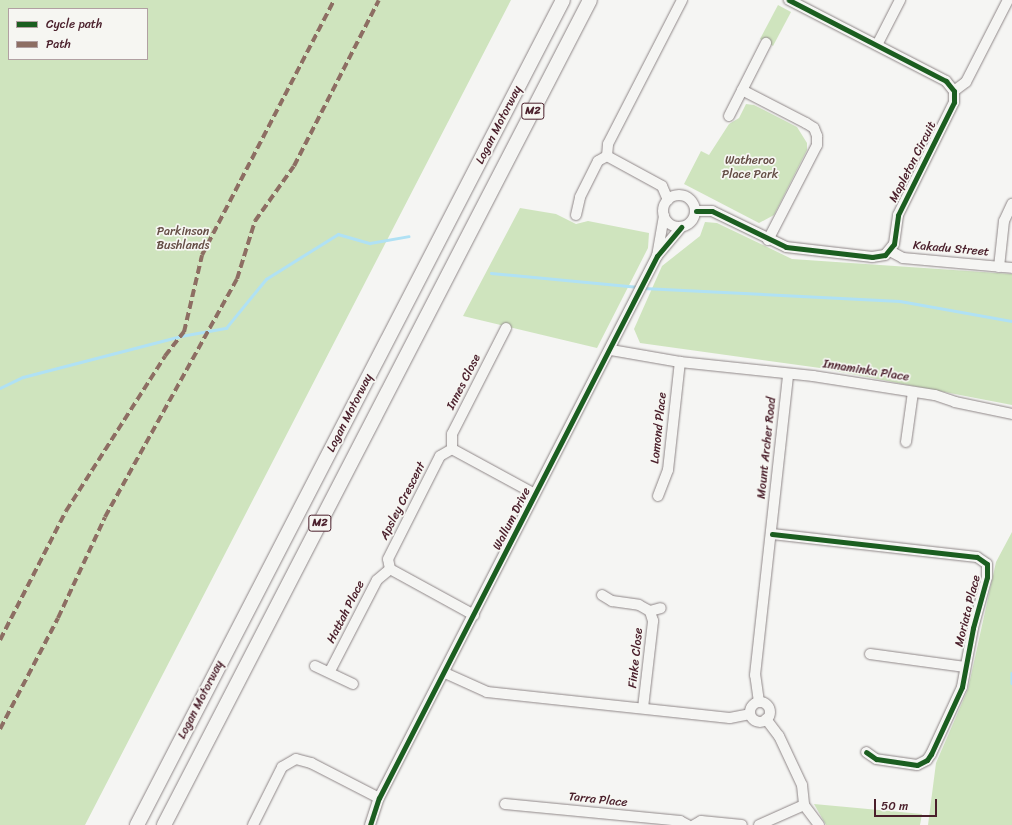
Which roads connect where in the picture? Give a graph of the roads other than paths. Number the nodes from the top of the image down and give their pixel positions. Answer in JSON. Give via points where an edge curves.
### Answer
{"nodes":[{"id":1,"x":563,"y":0,"type":"edge"},
{"id":2,"x":590,"y":0,"type":"edge"},
{"id":3,"x":682,"y":0,"type":"edge"},
{"id":4,"x":900,"y":0,"type":"edge"},
{"id":5,"x":1008,"y":0,"type":"edge"},
{"id":6,"x":791,"y":1,"type":"edge"},
{"id":7,"x":766,"y":43,"type":"dead end"},
{"id":8,"x":877,"y":45,"type":"junction"},
{"id":9,"x":742,"y":90,"type":"junction"},
{"id":10,"x":954,"y":91,"type":"junction"},
{"id":11,"x":729,"y":116,"type":"dead end"},
{"id":12,"x":607,"y":156,"type":"junction"},
{"id":13,"x":668,"y":200,"type":"junction"},
{"id":14,"x":1012,"y":204,"type":"edge"},
{"id":15,"x":696,"y":211,"type":"junction"},
{"id":16,"x":576,"y":215,"type":"dead end"},
{"id":17,"x":664,"y":216,"type":"junction"},
{"id":18,"x":682,"y":227,"type":"junction"},
{"id":19,"x":768,"y":240,"type":"junction"},
{"id":20,"x":890,"y":251,"type":"junction"},
{"id":21,"x":657,"y":256,"type":"junction"},
{"id":22,"x":999,"y":267,"type":"junction"},
{"id":23,"x":1012,"y":268,"type":"edge"},
{"id":24,"x":506,"y":328,"type":"dead end"},
{"id":25,"x":610,"y":350,"type":"junction"},
{"id":26,"x":680,"y":362,"type":"junction"},
{"id":27,"x":788,"y":375,"type":"junction"},
{"id":28,"x":913,"y":392,"type":"junction"},
{"id":29,"x":1012,"y":414,"type":"edge"},
{"id":30,"x":906,"y":442,"type":"dead end"},
{"id":31,"x":452,"y":449,"type":"junction"},
{"id":32,"x":535,"y":494,"type":"junction"},
{"id":33,"x":658,"y":496,"type":"dead end"},
{"id":34,"x":772,"y":534,"type":"junction"},
{"id":35,"x":390,"y":569,"type":"junction"},
{"id":36,"x":602,"y":595,"type":"dead end"},
{"id":37,"x":661,"y":608,"type":"dead end"},
{"id":38,"x":650,"y":611,"type":"junction"},
{"id":39,"x":474,"y":615,"type":"junction"},
{"id":40,"x":870,"y":654,"type":"dead end"},
{"id":41,"x":315,"y":666,"type":"dead end"},
{"id":42,"x":965,"y":667,"type":"junction"},
{"id":43,"x":330,"y":671,"type":"junction"},
{"id":44,"x":445,"y":673,"type":"junction"},
{"id":45,"x":353,"y":684,"type":"dead end"},
{"id":46,"x":759,"y":702,"type":"junction"},
{"id":47,"x":643,"y":708,"type":"junction"},
{"id":48,"x":750,"y":714,"type":"junction"},
{"id":49,"x":766,"y":719,"type":"junction"},
{"id":50,"x":866,"y":752,"type":"dead end"},
{"id":51,"x":379,"y":798,"type":"junction"},
{"id":52,"x":505,"y":804,"type":"dead end"},
{"id":53,"x":804,"y":805,"type":"junction"},
{"id":54,"x":137,"y":825,"type":"edge"},
{"id":55,"x":164,"y":825,"type":"edge"},
{"id":56,"x":253,"y":825,"type":"edge"},
{"id":57,"x":370,"y":825,"type":"edge"},
{"id":58,"x":688,"y":825,"type":"edge"},
{"id":59,"x":694,"y":825,"type":"edge"},
{"id":60,"x":742,"y":825,"type":"edge"},
{"id":61,"x":758,"y":825,"type":"edge"},
{"id":62,"x":819,"y":825,"type":"edge"}],
"edges":[{"from":1,"to":54,"type":"highway","name":"Logan Motorway","number":"M2"},
{"from":2,"to":55,"type":"highway","name":"Logan Motorway","number":"M2"},
{"from":3,"to":12,"type":"street","via":[[608,144]]},
{"from":4,"to":8,"type":"street"},
{"from":5,"to":10,"type":"street","via":[[966,82]]},
{"from":6,"to":8,"type":"street"},
{"from":7,"to":9,"type":"street"},
{"from":8,"to":10,"type":"street","via":[[946,80]]},
{"from":9,"to":11,"type":"street"},
{"from":9,"to":19,"type":"street","via":[[806,123],[814,128],[817,136],[817,145]]},
{"from":10,"to":20,"type":"street","name":"Mapleton Circuit","via":[[954,102],[902,204]]},
{"from":12,"to":13,"type":"street","via":[[662,186]]},
{"from":12,"to":16,"type":"street","via":[[598,161],[580,196]]},
{"from":13,"to":15,"type":"street","via":[[676,195],[686,196],[693,202]]},
{"from":13,"to":17,"type":"street","via":[[664,207]]},
{"from":14,"to":22,"type":"street","via":[[1004,220]]},
{"from":15,"to":18,"type":"street","via":[[690,224]]},
{"from":15,"to":19,"type":"street","via":[[712,212]]},
{"from":17,"to":18,"type":"street","via":[[672,226]]},
{"from":17,"to":21,"type":"street"},
{"from":18,"to":21,"type":"street","name":"Wallum Drive"},
{"from":19,"to":20,"type":"street","via":[[786,247],[872,257]]},
{"from":20,"to":22,"type":"street","name":"Kakadu Street","via":[[903,258]]},
{"from":21,"to":25,"type":"street","name":"Wallum Drive"},
{"from":22,"to":23,"type":"street","name":"Kakadu Street"},
{"from":24,"to":31,"type":"street","name":"Innes Close","via":[[452,434]]},
{"from":25,"to":26,"type":"street"},
{"from":25,"to":32,"type":"street","name":"Wallum Drive"},
{"from":26,"to":27,"type":"street","via":[[767,370]]},
{"from":26,"to":33,"type":"street","name":"Lomond Place","via":[[668,470]]},
{"from":27,"to":28,"type":"street","name":"Innaminka Place","via":[[813,376]]},
{"from":27,"to":34,"type":"street","name":"Mount Archer Road"},
{"from":28,"to":29,"type":"street"},
{"from":28,"to":30,"type":"street","name":"Innaminka Place"},
{"from":31,"to":32,"type":"street"},
{"from":31,"to":35,"type":"street","name":"Apsley Crescent","via":[[440,456],[388,559]]},
{"from":32,"to":39,"type":"street","name":"Wallum Drive"},
{"from":34,"to":42,"type":"street","name":"Moriata Place","via":[[977,557],[987,564],[987,577]]},
{"from":34,"to":46,"type":"street","name":"Mount Archer Road","via":[[755,675]]},
{"from":35,"to":39,"type":"street"},
{"from":35,"to":43,"type":"street","name":"Hattah Place","via":[[377,580]]},
{"from":36,"to":38,"type":"street","name":"Finke Close","via":[[612,601],[639,605]]},
{"from":37,"to":38,"type":"street","name":"Finke Close"},
{"from":38,"to":47,"type":"street","name":"Finke Close","via":[[653,621]]},
{"from":39,"to":44,"type":"street","name":"Wallum Drive"},
{"from":40,"to":42,"type":"street"},
{"from":41,"to":43,"type":"street"},
{"from":42,"to":50,"type":"street","name":"Moriata Place","via":[[962,687],[927,760],[917,765],[876,759]]},
{"from":43,"to":45,"type":"street"},
{"from":44,"to":47,"type":"street","via":[[487,692]]},
{"from":44,"to":51,"type":"street","name":"Wallum Drive"},
{"from":46,"to":48,"type":"street","via":[[751,706]]},
{"from":46,"to":49,"type":"street","via":[[768,706],[769,713]]},
{"from":47,"to":48,"type":"street","via":[[730,718]]},
{"from":48,"to":49,"type":"street","via":[[758,722]]},
{"from":49,"to":53,"type":"street","via":[[779,736],[802,785]]},
{"from":51,"to":56,"type":"street","via":[[311,763],[296,759],[282,767]]},
{"from":51,"to":57,"type":"street","name":"Wallum Drive"},
{"from":52,"to":58,"type":"street","name":"Tarra Place","via":[[680,821]]},
{"from":53,"to":61,"type":"street"},
{"from":53,"to":62,"type":"street"},
{"from":59,"to":60,"type":"street","via":[[701,821]]}]}
